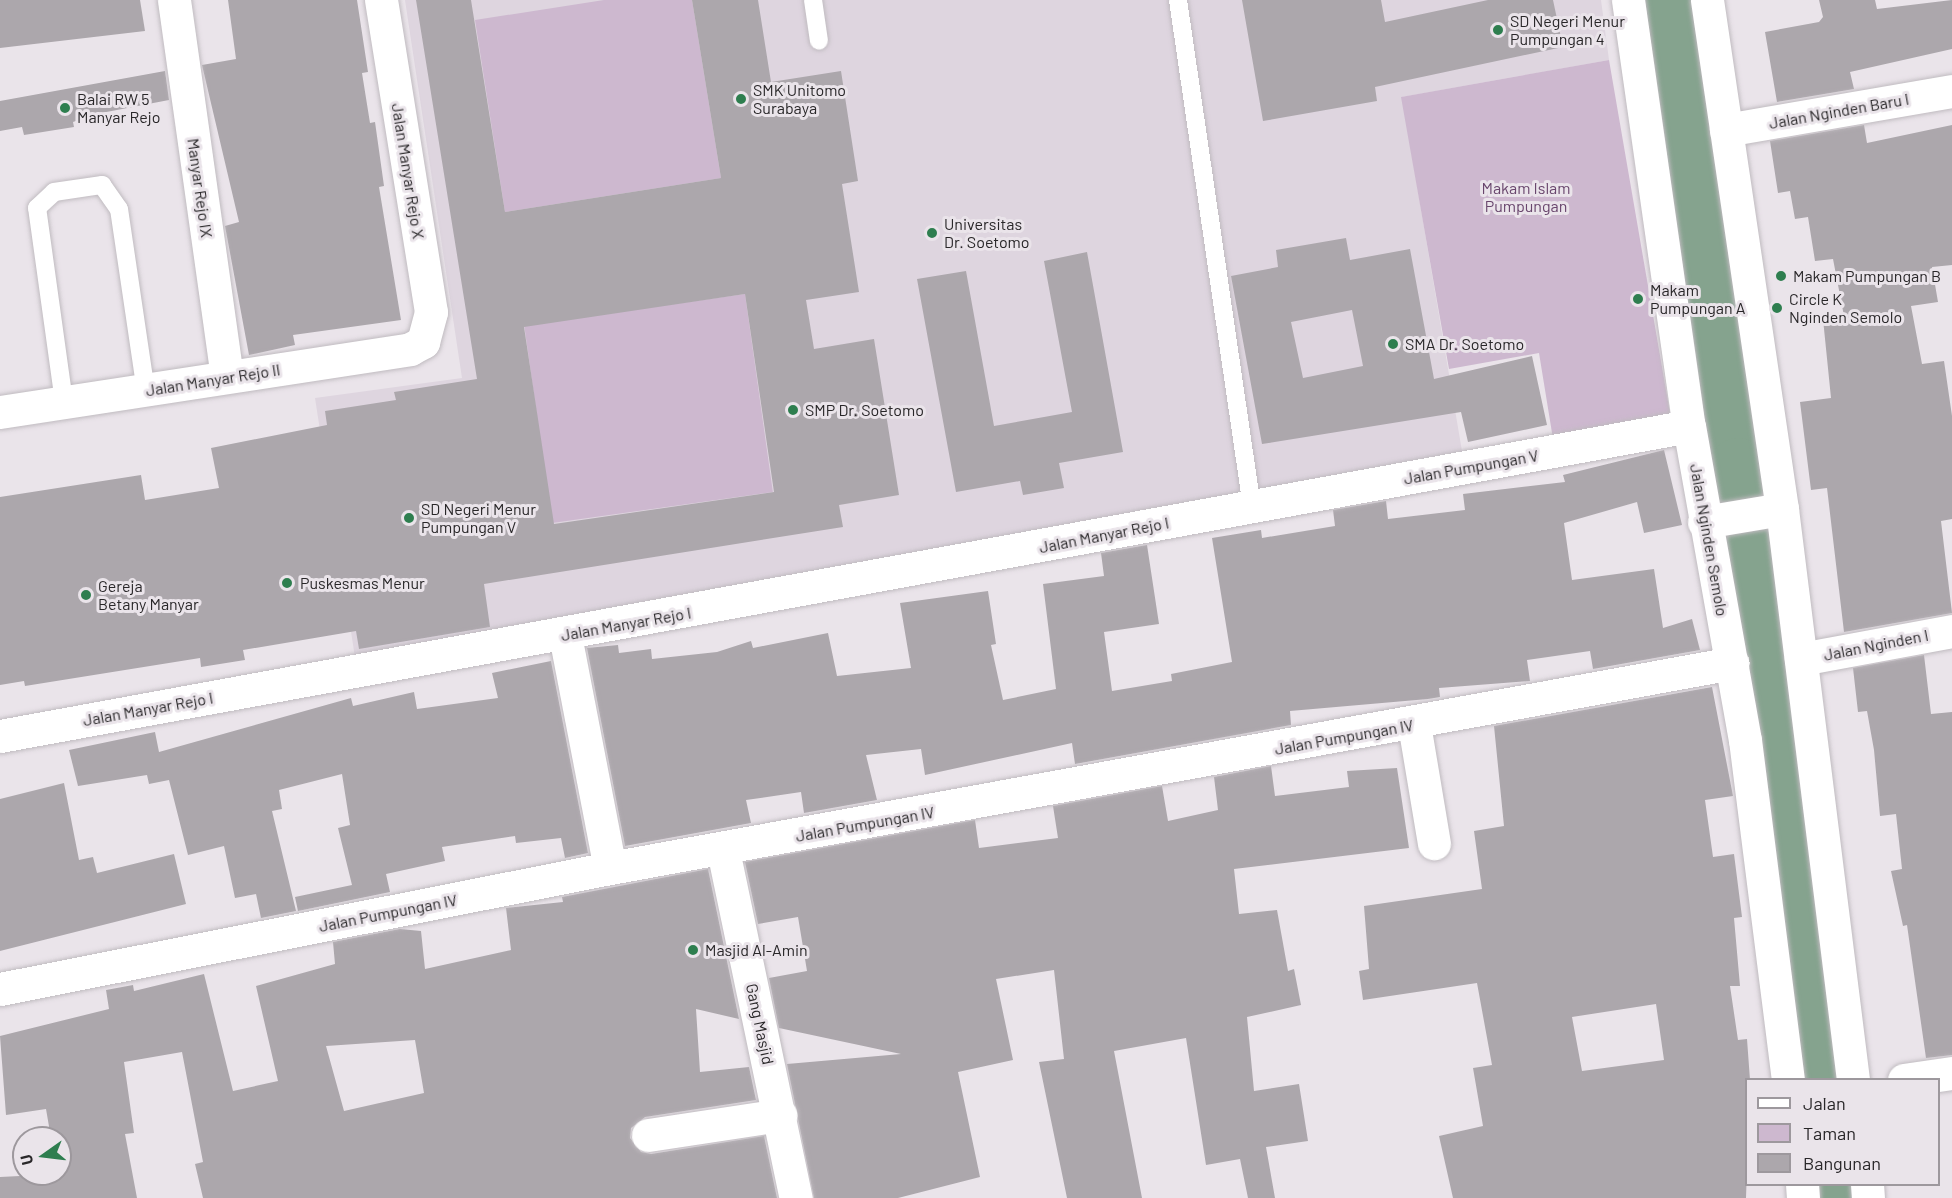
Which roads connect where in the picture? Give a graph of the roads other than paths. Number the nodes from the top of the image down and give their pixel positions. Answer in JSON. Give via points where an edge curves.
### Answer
{"nodes":[{"id":1,"x":174,"y":0,"type":"edge"},
{"id":2,"x":381,"y":0,"type":"edge"},
{"id":3,"x":813,"y":0,"type":"edge"},
{"id":4,"x":1178,"y":0,"type":"edge"},
{"id":5,"x":1628,"y":0,"type":"edge"},
{"id":6,"x":1707,"y":0,"type":"edge"},
{"id":7,"x":819,"y":41,"type":"dead end"},
{"id":8,"x":1952,"y":91,"type":"edge"},
{"id":9,"x":1726,"y":130,"type":"junction"},
{"id":10,"x":423,"y":342,"type":"joint"},
{"id":11,"x":227,"y":376,"type":"junction"},
{"id":12,"x":146,"y":391,"type":"junction"},
{"id":13,"x":64,"y":402,"type":"junction"},
{"id":14,"x":0,"y":412,"type":"edge"},
{"id":15,"x":1689,"y":426,"type":"junction"},
{"id":16,"x":1252,"y":507,"type":"junction"},
{"id":17,"x":1773,"y":510,"type":"junction"},
{"id":18,"x":1715,"y":520,"type":"junction"},
{"id":19,"x":1952,"y":631,"type":"edge"},
{"id":20,"x":565,"y":635,"type":"junction"},
{"id":21,"x":1811,"y":657,"type":"junction"},
{"id":22,"x":1732,"y":663,"type":"junction"},
{"id":23,"x":1414,"y":724,"type":"junction"},
{"id":24,"x":0,"y":736,"type":"edge"},
{"id":25,"x":1434,"y":843,"type":"dead end"},
{"id":26,"x":723,"y":850,"type":"junction"},
{"id":27,"x":610,"y":868,"type":"junction"},
{"id":28,"x":0,"y":989,"type":"edge"},
{"id":29,"x":1952,"y":1073,"type":"edge"},
{"id":30,"x":1788,"y":1078,"type":"edge"},
{"id":31,"x":1853,"y":1078,"type":"edge"},
{"id":32,"x":1918,"y":1078,"type":"edge"},
{"id":33,"x":780,"y":1115,"type":"junction"},
{"id":34,"x":648,"y":1135,"type":"dead end"},
{"id":35,"x":796,"y":1198,"type":"edge"}],
"edges":[{"from":1,"to":11,"type":"street","name":"Manyar Rejo IX"},
{"from":2,"to":10,"type":"street","name":"Jalan Manyar Rejo X","via":[[431,312]]},
{"from":3,"to":7,"type":"lane"},
{"from":4,"to":16,"type":"lane"},
{"from":5,"to":15,"type":"street","name":"Jalan Nginden Semolo"},
{"from":6,"to":9,"type":"street"},
{"from":8,"to":9,"type":"street","name":"Jalan Nginden Baru I"},
{"from":9,"to":17,"type":"street"},
{"from":10,"to":11,"type":"street","name":"Jalan Manyar Rejo II","via":[[410,349]]},
{"from":11,"to":12,"type":"street","name":"Jalan Manyar Rejo II"},
{"from":12,"to":13,"type":"street","name":"Jalan Manyar Rejo II"},
{"from":12,"to":13,"type":"lane","via":[[119,209],[102,185],[54,192],[37,208]]},
{"from":13,"to":14,"type":"street","name":"Jalan Manyar Rejo II"},
{"from":15,"to":16,"type":"street","name":"Jalan Pumpungan V"},
{"from":15,"to":18,"type":"street","name":"Jalan Nginden Semolo"},
{"from":16,"to":20,"type":"street","name":"Jalan Manyar Rejo I"},
{"from":17,"to":18,"type":"street"},
{"from":17,"to":21,"type":"street"},
{"from":18,"to":22,"type":"street","name":"Jalan Nginden Semolo"},
{"from":19,"to":21,"type":"street","name":"Jalan Nginden I"},
{"from":20,"to":24,"type":"street","name":"Jalan Manyar Rejo I"},
{"from":20,"to":27,"type":"street"},
{"from":21,"to":31,"type":"street"},
{"from":22,"to":23,"type":"street","name":"Jalan Pumpungan IV"},
{"from":22,"to":30,"type":"street","name":"Jalan Nginden Semolo"},
{"from":23,"to":25,"type":"street"},
{"from":23,"to":26,"type":"street","name":"Jalan Pumpungan IV"},
{"from":26,"to":27,"type":"street","name":"Jalan Pumpungan IV"},
{"from":26,"to":33,"type":"street","name":"Gang Masjid"},
{"from":27,"to":28,"type":"street","name":"Jalan Pumpungan IV"},
{"from":29,"to":32,"type":"street"},
{"from":33,"to":34,"type":"street"},
{"from":33,"to":35,"type":"street","name":"Gang Masjid"}]}
